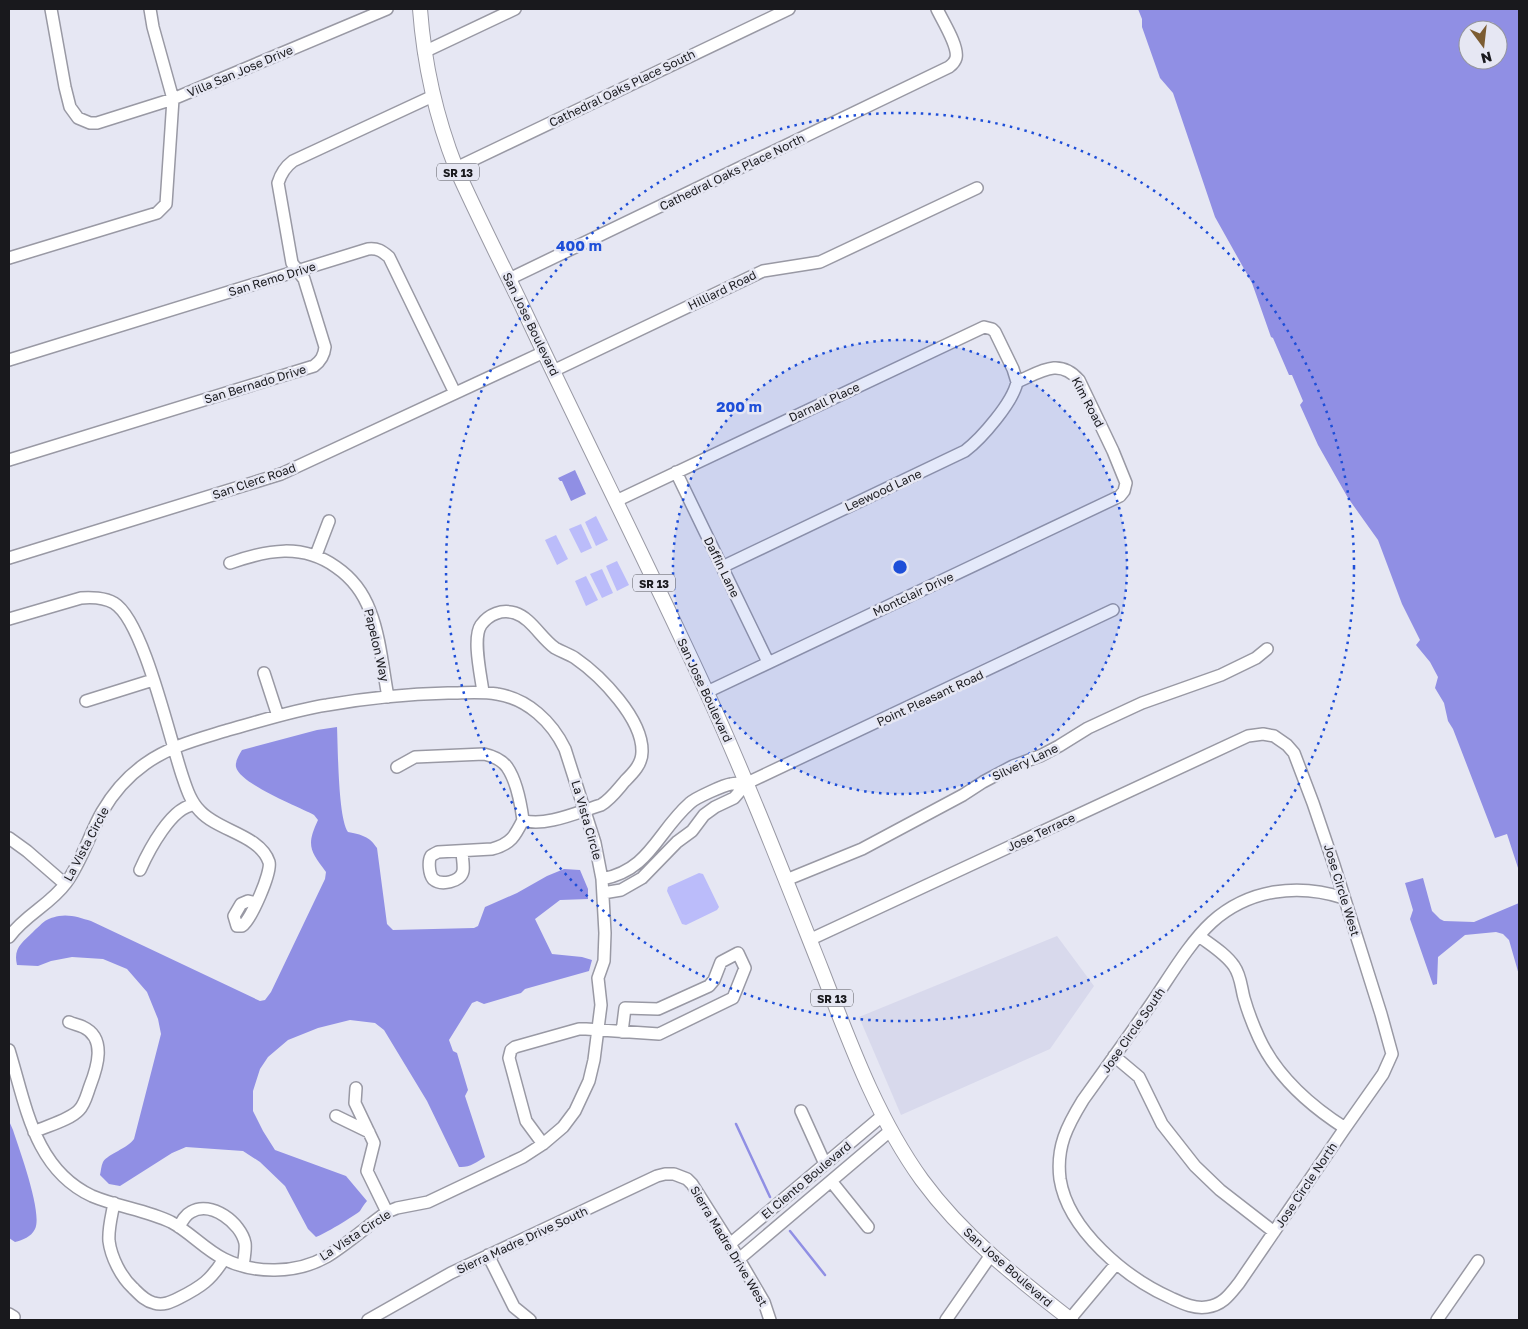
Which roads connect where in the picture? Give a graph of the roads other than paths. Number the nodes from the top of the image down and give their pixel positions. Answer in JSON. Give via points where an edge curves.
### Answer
{"nodes":[{"id":1,"x":51,"y":9,"type":"edge"},
{"id":2,"x":150,"y":9,"type":"edge"},
{"id":3,"x":387,"y":9,"type":"edge"},
{"id":4,"x":420,"y":9,"type":"edge"},
{"id":5,"x":515,"y":9,"type":"edge"},
{"id":6,"x":789,"y":9,"type":"edge"},
{"id":7,"x":936,"y":9,"type":"edge"},
{"id":8,"x":424,"y":52,"type":"junction"},
{"id":9,"x":433,"y":96,"type":"junction"},
{"id":10,"x":174,"y":99,"type":"junction"},
{"id":11,"x":456,"y":168,"type":"junction"},
{"id":12,"x":977,"y":188,"type":"dead end"},
{"id":13,"x":9,"y":258,"type":"edge"},
{"id":14,"x":298,"y":271,"type":"junction"},
{"id":15,"x":508,"y":279,"type":"junction"},
{"id":16,"x":544,"y":352,"type":"junction"},
{"id":17,"x":9,"y":360,"type":"edge"},
{"id":18,"x":553,"y":371,"type":"junction"},
{"id":19,"x":1017,"y":382,"type":"junction"},
{"id":20,"x":455,"y":393,"type":"junction"},
{"id":21,"x":9,"y":460,"type":"edge"},
{"id":22,"x":676,"y":472,"type":"junction"},
{"id":23,"x":1120,"y":496,"type":"joint"},
{"id":24,"x":616,"y":502,"type":"junction"},
{"id":25,"x":329,"y":521,"type":"dead end"},
{"id":26,"x":316,"y":556,"type":"junction"},
{"id":27,"x":9,"y":558,"type":"edge"},
{"id":28,"x":230,"y":563,"type":"dead end"},
{"id":29,"x":722,"y":567,"type":"junction"},
{"id":30,"x":1113,"y":610,"type":"dead end"},
{"id":31,"x":9,"y":618,"type":"edge"},
{"id":32,"x":1267,"y":649,"type":"dead end"},
{"id":33,"x":768,"y":662,"type":"junction"},
{"id":34,"x":264,"y":673,"type":"dead end"},
{"id":35,"x":153,"y":680,"type":"junction"},
{"id":36,"x":483,"y":692,"type":"junction"},
{"id":37,"x":707,"y":692,"type":"junction"},
{"id":38,"x":388,"y":697,"type":"junction"},
{"id":39,"x":86,"y":702,"type":"dead end"},
{"id":40,"x":278,"y":716,"type":"junction"},
{"id":41,"x":1274,"y":736,"type":"joint"},
{"id":42,"x":173,"y":747,"type":"junction"},
{"id":43,"x":397,"y":767,"type":"dead end"},
{"id":44,"x":747,"y":783,"type":"junction"},
{"id":45,"x":195,"y":805,"type":"junction"},
{"id":46,"x":585,"y":810,"type":"junction"},
{"id":47,"x":523,"y":820,"type":"junction"},
{"id":48,"x":667,"y":828,"type":"junction"},
{"id":49,"x":9,"y":838,"type":"edge"},
{"id":50,"x":680,"y":840,"type":"junction"},
{"id":51,"x":462,"y":851,"type":"dead end"},
{"id":52,"x":644,"y":858,"type":"junction"},
{"id":53,"x":653,"y":866,"type":"junction"},
{"id":54,"x":140,"y":870,"type":"dead end"},
{"id":55,"x":602,"y":879,"type":"junction"},
{"id":56,"x":786,"y":880,"type":"junction"},
{"id":57,"x":65,"y":884,"type":"junction"},
{"id":58,"x":603,"y":893,"type":"junction"},
{"id":59,"x":1344,"y":898,"type":"junction"},
{"id":60,"x":256,"y":903,"type":"dead end"},
{"id":61,"x":1199,"y":936,"type":"junction"},
{"id":62,"x":9,"y":937,"type":"edge"},
{"id":63,"x":809,"y":940,"type":"junction"},
{"id":64,"x":709,"y":986,"type":"junction"},
{"id":65,"x":726,"y":1002,"type":"junction"},
{"id":66,"x":69,"y":1022,"type":"dead end"},
{"id":67,"x":598,"y":1029,"type":"junction"},
{"id":68,"x":622,"y":1032,"type":"junction"},
{"id":69,"x":9,"y":1050,"type":"edge"},
{"id":70,"x":1392,"y":1054,"type":"joint"},
{"id":71,"x":1114,"y":1056,"type":"junction"},
{"id":72,"x":356,"y":1088,"type":"dead end"},
{"id":73,"x":802,"y":1111,"type":"dead end"},
{"id":74,"x":336,"y":1116,"type":"dead end"},
{"id":75,"x":882,"y":1116,"type":"junction"},
{"id":76,"x":1345,"y":1128,"type":"junction"},
{"id":77,"x":890,"y":1131,"type":"junction"},
{"id":78,"x":34,"y":1132,"type":"junction"},
{"id":79,"x":369,"y":1132,"type":"junction"},
{"id":80,"x":543,"y":1144,"type":"junction"},
{"id":81,"x":825,"y":1164,"type":"junction"},
{"id":82,"x":681,"y":1176,"type":"joint"},
{"id":83,"x":831,"y":1181,"type":"junction"},
{"id":84,"x":114,"y":1203,"type":"junction"},
{"id":85,"x":387,"y":1212,"type":"junction"},
{"id":86,"x":179,"y":1227,"type":"junction"},
{"id":87,"x":868,"y":1227,"type":"dead end"},
{"id":88,"x":1274,"y":1232,"type":"junction"},
{"id":89,"x":730,"y":1244,"type":"junction"},
{"id":90,"x":488,"y":1255,"type":"junction"},
{"id":91,"x":991,"y":1256,"type":"junction"},
{"id":92,"x":224,"y":1259,"type":"junction"},
{"id":93,"x":739,"y":1259,"type":"junction"},
{"id":94,"x":1478,"y":1262,"type":"dead end"},
{"id":95,"x":1116,"y":1264,"type":"junction"},
{"id":96,"x":243,"y":1266,"type":"junction"},
{"id":97,"x":1210,"y":1307,"type":"joint"},
{"id":98,"x":386,"y":1310,"type":"junction"},
{"id":99,"x":368,"y":1320,"type":"edge"},
{"id":100,"x":392,"y":1320,"type":"edge"},
{"id":101,"x":530,"y":1320,"type":"edge"},
{"id":102,"x":770,"y":1320,"type":"edge"},
{"id":103,"x":946,"y":1320,"type":"edge"},
{"id":104,"x":1070,"y":1320,"type":"edge"},
{"id":105,"x":1437,"y":1320,"type":"edge"}],
"edges":[{"from":1,"to":10,"type":"street","name":"Villa San Jose Drive","via":[[65,87],[70,106],[78,118],[97,123]]},
{"from":2,"to":10,"type":"street"},
{"from":3,"to":10,"type":"street","name":"Villa San Jose Drive"},
{"from":4,"to":8,"type":"main road","name":"San Jose Boulevard","number":"SR 13"},
{"from":5,"to":8,"type":"street"},
{"from":6,"to":11,"type":"street","name":"Cathedral Oaks Place South"},
{"from":7,"to":15,"type":"street","name":"Cathedral Oaks Place North","via":[[956,49],[957,57],[949,67]]},
{"from":8,"to":9,"type":"main road","name":"San Jose Boulevard","number":"SR 13"},
{"from":9,"to":11,"type":"main road","name":"San Jose Boulevard","number":"SR 13"},
{"from":9,"to":14,"type":"street","name":"San Bernado Drive","via":[[285,167],[278,183],[292,262]]},
{"from":10,"to":13,"type":"street","via":[[167,199],[163,208],[157,213]]},
{"from":11,"to":15,"type":"main road","name":"San Jose Boulevard","number":"SR 13"},
{"from":12,"to":18,"type":"street","name":"Hilliard Road","via":[[820,262],[763,271]]},
{"from":14,"to":17,"type":"street","name":"San Remo Drive"},
{"from":14,"to":20,"type":"street","name":"San Remo Drive","via":[[368,249],[376,248],[383,252],[389,257]]},
{"from":14,"to":21,"type":"street","name":"San Bernado Drive","via":[[304,279],[325,347],[320,362],[314,366]]},
{"from":15,"to":16,"type":"main road","name":"San Jose Boulevard","number":"SR 13"},
{"from":16,"to":18,"type":"main road","name":"San Jose Boulevard","number":"SR 13"},
{"from":16,"to":20,"type":"street","name":"San Clerc Road"},
{"from":18,"to":24,"type":"main road","name":"San Jose Boulevard","number":"SR 13"},
{"from":19,"to":22,"type":"street","name":"Darnall Place","via":[[995,332],[984,327]]},
{"from":19,"to":23,"type":"street","name":"Kim Road","via":[[1055,367],[1067,370],[1079,380],[1126,483]]},
{"from":19,"to":29,"type":"street","name":"Leewood Lane","via":[[1012,397],[995,420],[965,451]]},
{"from":20,"to":27,"type":"street","name":"San Clerc Road","via":[[281,474]]},
{"from":22,"to":24,"type":"street","name":"Darnall Place"},
{"from":22,"to":29,"type":"street","name":"Daffin Lane"},
{"from":23,"to":33,"type":"street","name":"Montclair Drive"},
{"from":24,"to":37,"type":"main road","name":"San Jose Boulevard","number":"SR 13"},
{"from":25,"to":26,"type":"street"},
{"from":26,"to":28,"type":"street","name":"Papelon Way","via":[[296,551],[270,552]]},
{"from":26,"to":38,"type":"street","name":"Papelon Way","via":[[345,573],[364,597],[374,624]]},
{"from":29,"to":33,"type":"street","name":"Daffin Lane"},
{"from":30,"to":44,"type":"street","name":"Point Pleasant Road"},
{"from":31,"to":35,"type":"street","via":[[81,598],[115,604],[130,621]]},
{"from":32,"to":56,"type":"street","name":"Silvery Lane","via":[[1221,675],[1142,703],[1095,725],[1040,756],[1005,770],[862,849]]},
{"from":33,"to":37,"type":"street","name":"Montclair Drive"},
{"from":34,"to":40,"type":"street"},
{"from":35,"to":39,"type":"street"},
{"from":35,"to":42,"type":"street"},
{"from":36,"to":38,"type":"street","name":"La Vista Circle"},
{"from":36,"to":46,"type":"street","name":"La Vista Circle","via":[[519,701],[547,722],[565,748]]},
{"from":36,"to":46,"type":"street","via":[[477,638],[480,626],[496,613],[507,612],[526,620],[543,638],[576,659],[610,689],[631,718],[639,734],[642,753],[636,769],[607,802]]},
{"from":37,"to":44,"type":"main road","name":"San Jose Boulevard","number":"SR 13"},
{"from":38,"to":40,"type":"street","name":"La Vista Circle"},
{"from":40,"to":42,"type":"street","name":"La Vista Circle"},
{"from":41,"to":59,"type":"street","name":"Jose Circle West","via":[[1294,753],[1314,802]]},
{"from":41,"to":63,"type":"street","name":"Jose Terrace","via":[[1248,736]]},
{"from":42,"to":45,"type":"street"},
{"from":42,"to":57,"type":"street","name":"La Vista Circle","via":[[137,770],[111,797]]},
{"from":43,"to":47,"type":"street","via":[[415,757],[492,756],[507,767]]},
{"from":44,"to":48,"type":"street","name":"Point Pleasant Road","via":[[730,784],[691,802]]},
{"from":44,"to":50,"type":"street","name":"Point Pleasant Road","via":[[734,798],[704,815]]},
{"from":44,"to":56,"type":"main road","name":"San Jose Boulevard","number":"SR 13"},
{"from":45,"to":54,"type":"street","via":[[182,810],[161,830]]},
{"from":45,"to":60,"type":"street","via":[[210,820],[257,845],[266,855],[269,870]]},
{"from":46,"to":47,"type":"street","via":[[543,822]]},
{"from":46,"to":55,"type":"street","name":"La Vista Circle"},
{"from":47,"to":51,"type":"street","via":[[508,843],[492,849]]},
{"from":48,"to":50,"type":"street"},
{"from":48,"to":52,"type":"street","name":"Point Pleasant Road"},
{"from":49,"to":57,"type":"street"},
{"from":50,"to":53,"type":"street","name":"Point Pleasant Road"},
{"from":52,"to":53,"type":"street"},
{"from":52,"to":55,"type":"street","name":"Point Pleasant Road","via":[[624,873]]},
{"from":53,"to":58,"type":"street","name":"Point Pleasant Road","via":[[630,886]]},
{"from":55,"to":58,"type":"street","name":"La Vista Circle"},
{"from":56,"to":63,"type":"main road","name":"San Jose Boulevard","number":"SR 13"},
{"from":57,"to":62,"type":"street","name":"La Vista Circle","via":[[26,917]]},
{"from":58,"to":67,"type":"street","name":"La Vista Circle","via":[[605,934],[604,961],[598,978],[601,1005]]},
{"from":59,"to":61,"type":"street","name":"Jose Circle South","via":[[1312,890],[1268,894],[1233,907]]},
{"from":59,"to":70,"type":"street","name":"Jose Circle West"},
{"from":61,"to":71,"type":"street","name":"Jose Circle South"},
{"from":61,"to":76,"type":"street","via":[[1233,964],[1241,981],[1249,1015],[1274,1064],[1320,1112]]},
{"from":63,"to":75,"type":"main road","name":"San Jose Boulevard","number":"SR 13"},
{"from":64,"to":65,"type":"street"},
{"from":64,"to":65,"type":"street","via":[[721,962],[738,953],[745,968],[733,998]]},
{"from":64,"to":68,"type":"street","via":[[658,1009],[625,1008]]},
{"from":65,"to":68,"type":"street","via":[[659,1034]]},
{"from":66,"to":78,"type":"street","via":[[84,1027],[95,1040],[99,1050],[93,1077],[78,1111]]},
{"from":67,"to":68,"type":"street"},
{"from":67,"to":80,"type":"street","name":"La Vista Circle","via":[[592,1070],[584,1094],[570,1119]]},
{"from":67,"to":80,"type":"street","via":[[579,1030],[511,1050],[509,1058],[526,1121]]},
{"from":69,"to":78,"type":"street"},
{"from":70,"to":76,"type":"street","name":"Jose Circle North","via":[[1384,1074]]},
{"from":71,"to":88,"type":"street","via":[[1139,1077],[1162,1124],[1195,1166]]},
{"from":71,"to":95,"type":"street","name":"Jose Circle South","via":[[1069,1122],[1059,1160],[1061,1184],[1070,1209]]},
{"from":72,"to":79,"type":"street","via":[[355,1103]]},
{"from":73,"to":81,"type":"street"},
{"from":74,"to":79,"type":"street"},
{"from":75,"to":77,"type":"main road","name":"San Jose Boulevard","number":"SR 13"},
{"from":75,"to":81,"type":"street","name":"El Ciento Boulevard"},
{"from":76,"to":88,"type":"street","name":"Jose Circle North"},
{"from":77,"to":83,"type":"street","name":"El Ciento Boulevard"},
{"from":77,"to":91,"type":"main road","name":"San Jose Boulevard","number":"SR 13","via":[[938,1201]]},
{"from":78,"to":84,"type":"street","via":[[55,1168],[92,1196]]},
{"from":79,"to":85,"type":"street","via":[[374,1142],[367,1171]]},
{"from":80,"to":85,"type":"street","name":"La Vista Circle","via":[[523,1157],[428,1202]]},
{"from":81,"to":89,"type":"street","name":"El Ciento Boulevard"},
{"from":82,"to":89,"type":"street","name":"Sierra Madre Drive West","via":[[692,1184]]},
{"from":82,"to":90,"type":"street","name":"Sierra Madre Drive South","via":[[656,1176]]},
{"from":83,"to":87,"type":"street"},
{"from":83,"to":93,"type":"street","name":"El Ciento Boulevard"},
{"from":84,"to":86,"type":"street","name":"La Vista Circle","via":[[162,1218]]},
{"from":84,"to":92,"type":"street","via":[[109,1241],[125,1281],[146,1300],[167,1304],[199,1288]]},
{"from":85,"to":96,"type":"street","name":"La Vista Circle","via":[[325,1257],[304,1266],[279,1270]]},
{"from":86,"to":92,"type":"street","name":"La Vista Circle"},
{"from":86,"to":96,"type":"street","via":[[192,1211],[207,1209],[222,1214],[234,1222],[241,1233],[245,1244]]},
{"from":88,"to":97,"type":"street","name":"Jose Circle North","via":[[1226,1299]]},
{"from":89,"to":93,"type":"street","name":"Sierra Madre Drive West"},
{"from":90,"to":98,"type":"street","name":"Sierra Madre Drive South"},
{"from":90,"to":101,"type":"street","via":[[514,1306]]},
{"from":91,"to":103,"type":"street"},
{"from":91,"to":104,"type":"main road","name":"San Jose Boulevard","number":"SR 13"},
{"from":92,"to":96,"type":"street","name":"La Vista Circle"},
{"from":93,"to":102,"type":"street","name":"Sierra Madre Drive West","via":[[764,1302]]},
{"from":94,"to":105,"type":"street"},
{"from":95,"to":97,"type":"street","name":"Jose Circle South","via":[[1163,1295],[1188,1306]]},
{"from":95,"to":104,"type":"street"},
{"from":98,"to":99,"type":"street","name":"Sierra Madre Drive South"},
{"from":98,"to":100,"type":"street"}]}
